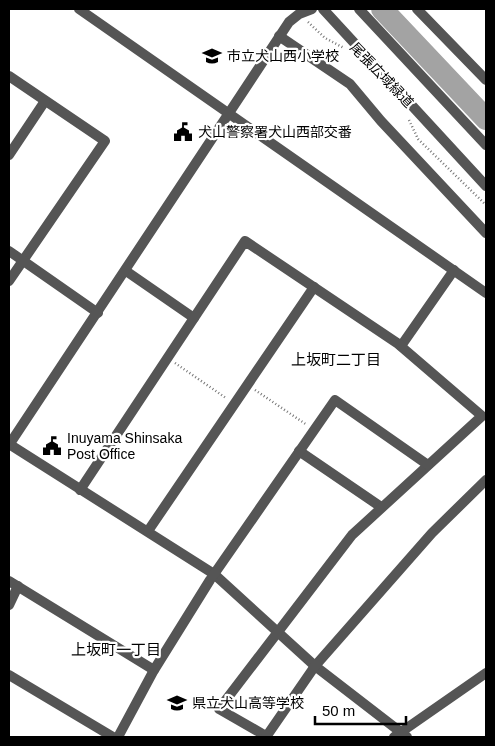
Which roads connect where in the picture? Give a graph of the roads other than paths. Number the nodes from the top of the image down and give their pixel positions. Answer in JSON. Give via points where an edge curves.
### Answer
{"nodes":[{"id":1,"x":79,"y":9,"type":"edge"},
{"id":2,"x":312,"y":9,"type":"edge"},
{"id":3,"x":323,"y":9,"type":"edge"},
{"id":4,"x":359,"y":9,"type":"edge"},
{"id":5,"x":417,"y":9,"type":"edge"},
{"id":6,"x":280,"y":36,"type":"junction"},
{"id":7,"x":9,"y":76,"type":"edge"},
{"id":8,"x":486,"y":80,"type":"edge"},
{"id":9,"x":45,"y":101,"type":"junction"},
{"id":10,"x":229,"y":113,"type":"junction"},
{"id":11,"x":486,"y":144,"type":"edge"},
{"id":12,"x":9,"y":155,"type":"edge"},
{"id":13,"x":486,"y":186,"type":"edge"},
{"id":14,"x":486,"y":233,"type":"edge"},
{"id":15,"x":9,"y":251,"type":"edge"},
{"id":16,"x":21,"y":260,"type":"junction"},
{"id":17,"x":454,"y":270,"type":"junction"},
{"id":18,"x":126,"y":271,"type":"junction"},
{"id":19,"x":9,"y":281,"type":"edge"},
{"id":20,"x":314,"y":287,"type":"junction"},
{"id":21,"x":486,"y":293,"type":"edge"},
{"id":22,"x":98,"y":313,"type":"junction"},
{"id":23,"x":194,"y":318,"type":"junction"},
{"id":24,"x":401,"y":346,"type":"junction"},
{"id":25,"x":484,"y":418,"type":"edge"},
{"id":26,"x":9,"y":444,"type":"edge"},
{"id":27,"x":299,"y":451,"type":"junction"},
{"id":28,"x":428,"y":465,"type":"junction"},
{"id":29,"x":486,"y":480,"type":"edge"},
{"id":30,"x":80,"y":490,"type":"junction"},
{"id":31,"x":381,"y":508,"type":"junction"},
{"id":32,"x":148,"y":531,"type":"junction"},
{"id":33,"x":214,"y":574,"type":"junction"},
{"id":34,"x":13,"y":583,"type":"edge"},
{"id":35,"x":9,"y":605,"type":"edge"},
{"id":36,"x":278,"y":632,"type":"junction"},
{"id":37,"x":315,"y":666,"type":"junction"},
{"id":38,"x":154,"y":670,"type":"junction"},
{"id":39,"x":486,"y":673,"type":"edge"},
{"id":40,"x":9,"y":675,"type":"edge"},
{"id":41,"x":266,"y":736,"type":"edge"},
{"id":42,"x":400,"y":736,"type":"edge"},
{"id":43,"x":113,"y":737,"type":"edge"},
{"id":44,"x":118,"y":737,"type":"edge"}],
"edges":[{"from":1,"to":10,"type":"street"},
{"from":2,"to":6,"type":"street","via":[[289,22]]},
{"from":3,"to":13,"type":"street"},
{"from":4,"to":11,"type":"street"},
{"from":5,"to":8,"type":"street"},
{"from":6,"to":10,"type":"street"},
{"from":6,"to":14,"type":"street","via":[[350,84]]},
{"from":7,"to":9,"type":"street"},
{"from":9,"to":12,"type":"street"},
{"from":9,"to":16,"type":"street","via":[[105,141]]},
{"from":10,"to":17,"type":"street"},
{"from":10,"to":18,"type":"street"},
{"from":15,"to":16,"type":"street"},
{"from":16,"to":19,"type":"street"},
{"from":16,"to":22,"type":"street"},
{"from":17,"to":21,"type":"street"},
{"from":17,"to":24,"type":"street"},
{"from":18,"to":22,"type":"street"},
{"from":18,"to":23,"type":"street"},
{"from":20,"to":23,"type":"street","via":[[245,241]]},
{"from":20,"to":24,"type":"street"},
{"from":20,"to":32,"type":"street"},
{"from":22,"to":26,"type":"street"},
{"from":23,"to":30,"type":"street"},
{"from":24,"to":25,"type":"street"},
{"from":25,"to":28,"type":"street"},
{"from":26,"to":30,"type":"street"},
{"from":27,"to":28,"type":"street","via":[[334,400]]},
{"from":27,"to":31,"type":"street"},
{"from":27,"to":33,"type":"street"},
{"from":28,"to":31,"type":"street"},
{"from":29,"to":37,"type":"street","via":[[432,533]]},
{"from":30,"to":32,"type":"street"},
{"from":31,"to":36,"type":"street","via":[[352,535]]},
{"from":32,"to":33,"type":"street"},
{"from":33,"to":36,"type":"street"},
{"from":33,"to":38,"type":"street"},
{"from":34,"to":35,"type":"street"},
{"from":34,"to":38,"type":"street"},
{"from":36,"to":37,"type":"street"},
{"from":36,"to":41,"type":"street","via":[[219,709]]},
{"from":37,"to":41,"type":"street"},
{"from":37,"to":42,"type":"street"},
{"from":38,"to":44,"type":"street"},
{"from":39,"to":42,"type":"street"},
{"from":40,"to":43,"type":"street"}]}
